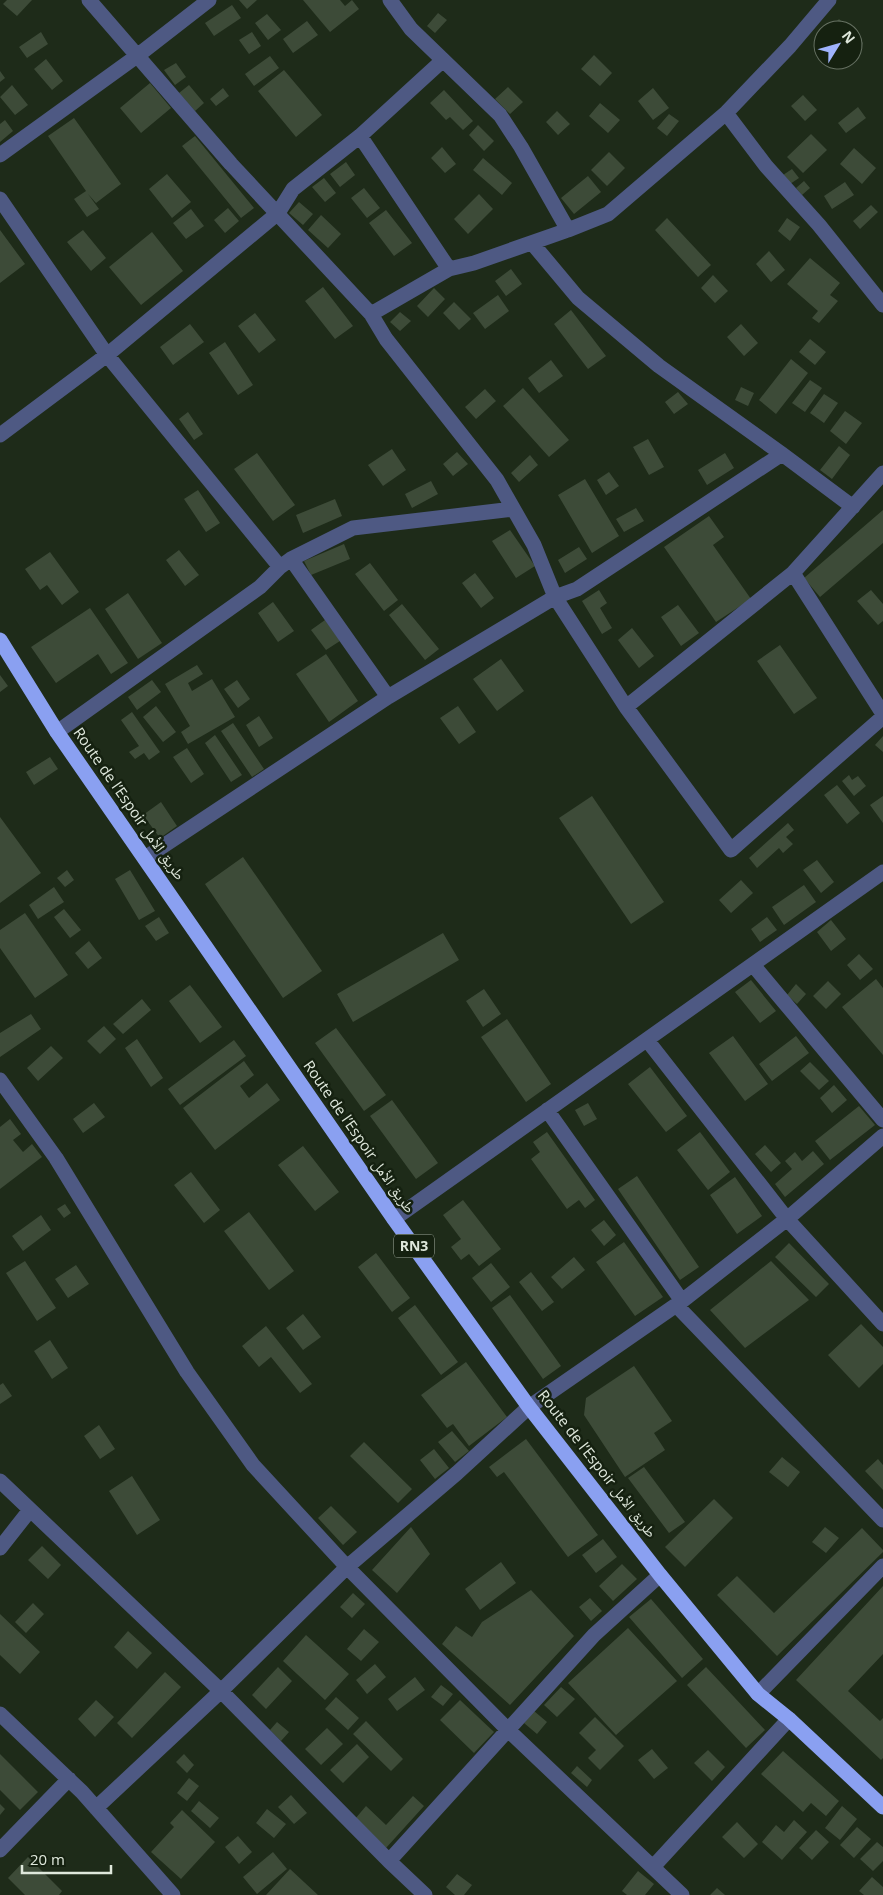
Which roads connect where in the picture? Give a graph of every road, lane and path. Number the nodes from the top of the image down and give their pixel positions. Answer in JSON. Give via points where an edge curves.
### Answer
{"nodes":[{"id":1,"x":89,"y":0,"type":"edge"},
{"id":2,"x":209,"y":0,"type":"edge"},
{"id":3,"x":390,"y":0,"type":"edge"},
{"id":4,"x":829,"y":0,"type":"edge"},
{"id":5,"x":137,"y":56,"type":"junction"},
{"id":6,"x":442,"y":61,"type":"junction"},
{"id":7,"x":726,"y":113,"type":"junction"},
{"id":8,"x":360,"y":136,"type":"junction"},
{"id":9,"x":0,"y":155,"type":"edge"},
{"id":10,"x":0,"y":199,"type":"edge"},
{"id":11,"x":278,"y":213,"type":"junction"},
{"id":12,"x":568,"y":230,"type":"junction"},
{"id":13,"x":532,"y":243,"type":"junction"},
{"id":14,"x":450,"y":269,"type":"junction"},
{"id":15,"x":883,"y":306,"type":"edge"},
{"id":16,"x":371,"y":314,"type":"junction"},
{"id":17,"x":107,"y":355,"type":"junction"},
{"id":18,"x":0,"y":435,"type":"edge"},
{"id":19,"x":782,"y":454,"type":"junction"},
{"id":20,"x":883,"y":473,"type":"edge"},
{"id":21,"x":852,"y":507,"type":"junction"},
{"id":22,"x":513,"y":509,"type":"junction"},
{"id":23,"x":286,"y":563,"type":"junction"},
{"id":24,"x":793,"y":573,"type":"junction"},
{"id":25,"x":555,"y":597,"type":"junction"},
{"id":26,"x":2,"y":646,"type":"edge"},
{"id":27,"x":388,"y":697,"type":"junction"},
{"id":28,"x":626,"y":707,"type":"junction"},
{"id":29,"x":883,"y":716,"type":"edge"},
{"id":30,"x":57,"y":732,"type":"junction"},
{"id":31,"x":145,"y":858,"type":"junction"},
{"id":32,"x":883,"y":873,"type":"edge"},
{"id":33,"x":753,"y":965,"type":"junction"},
{"id":34,"x":647,"y":1040,"type":"junction"},
{"id":35,"x":0,"y":1080,"type":"edge"},
{"id":36,"x":547,"y":1110,"type":"junction"},
{"id":37,"x":883,"y":1120,"type":"edge"},
{"id":38,"x":883,"y":1136,"type":"edge"},
{"id":39,"x":394,"y":1219,"type":"junction"},
{"id":40,"x":786,"y":1220,"type":"junction"},
{"id":41,"x":679,"y":1303,"type":"junction"},
{"id":42,"x":883,"y":1324,"type":"edge"},
{"id":43,"x":530,"y":1407,"type":"junction"},
{"id":44,"x":0,"y":1481,"type":"edge"},
{"id":45,"x":30,"y":1510,"type":"junction"},
{"id":46,"x":883,"y":1520,"type":"edge"},
{"id":47,"x":0,"y":1548,"type":"edge"},
{"id":48,"x":883,"y":1566,"type":"edge"},
{"id":49,"x":347,"y":1567,"type":"junction"},
{"id":50,"x":660,"y":1575,"type":"junction"},
{"id":51,"x":221,"y":1691,"type":"junction"},
{"id":52,"x":758,"y":1694,"type":"junction"},
{"id":53,"x":0,"y":1714,"type":"edge"},
{"id":54,"x":789,"y":1719,"type":"junction"},
{"id":55,"x":508,"y":1730,"type":"junction"},
{"id":56,"x":69,"y":1779,"type":"junction"},
{"id":57,"x":883,"y":1807,"type":"edge"},
{"id":58,"x":96,"y":1808,"type":"junction"},
{"id":59,"x":0,"y":1850,"type":"edge"},
{"id":60,"x":389,"y":1861,"type":"junction"},
{"id":61,"x":653,"y":1867,"type":"junction"},
{"id":62,"x":173,"y":1895,"type":"edge"},
{"id":63,"x":425,"y":1895,"type":"edge"},
{"id":64,"x":682,"y":1895,"type":"edge"}],
"edges":[{"from":1,"to":5,"type":"street"},
{"from":2,"to":5,"type":"street"},
{"from":3,"to":6,"type":"street","via":[[411,29]]},
{"from":4,"to":7,"type":"street"},
{"from":5,"to":9,"type":"street"},
{"from":5,"to":11,"type":"street"},
{"from":6,"to":8,"type":"street"},
{"from":6,"to":12,"type":"street","via":[[500,115]]},
{"from":7,"to":12,"type":"street","via":[[608,214]]},
{"from":7,"to":15,"type":"street"},
{"from":8,"to":11,"type":"street","via":[[293,189]]},
{"from":8,"to":14,"type":"street"},
{"from":10,"to":17,"type":"street"},
{"from":11,"to":16,"type":"street"},
{"from":11,"to":17,"type":"street"},
{"from":12,"to":13,"type":"street"},
{"from":13,"to":14,"type":"street"},
{"from":13,"to":19,"type":"street","via":[[578,298],[660,366]]},
{"from":14,"to":16,"type":"street"},
{"from":16,"to":22,"type":"street","via":[[386,339],[497,480]]},
{"from":17,"to":18,"type":"street"},
{"from":17,"to":23,"type":"street"},
{"from":19,"to":21,"type":"street"},
{"from":19,"to":25,"type":"street","via":[[578,589]]},
{"from":20,"to":21,"type":"street"},
{"from":21,"to":24,"type":"street"},
{"from":22,"to":23,"type":"street","via":[[353,528]]},
{"from":22,"to":25,"type":"street","via":[[534,545]]},
{"from":23,"to":27,"type":"street"},
{"from":23,"to":30,"type":"street","via":[[260,588]]},
{"from":24,"to":28,"type":"street"},
{"from":24,"to":29,"type":"street"},
{"from":25,"to":27,"type":"street"},
{"from":25,"to":28,"type":"street"},
{"from":26,"to":30,"type":"highway","name":"Route de l’Espoir طريق الأمل","number":"RN3"},
{"from":27,"to":31,"type":"street"},
{"from":28,"to":29,"type":"street","via":[[731,850]]},
{"from":30,"to":31,"type":"highway","name":"Route de l’Espoir طريق الأمل","number":"RN3"},
{"from":31,"to":39,"type":"highway","name":"Route de l’Espoir طريق الأمل","number":"RN3"},
{"from":32,"to":33,"type":"street"},
{"from":33,"to":34,"type":"street"},
{"from":33,"to":37,"type":"street"},
{"from":34,"to":36,"type":"street"},
{"from":34,"to":40,"type":"street"},
{"from":35,"to":49,"type":"street","via":[[56,1158],[187,1372],[253,1466]]},
{"from":36,"to":39,"type":"street"},
{"from":36,"to":41,"type":"street"},
{"from":38,"to":40,"type":"street"},
{"from":39,"to":43,"type":"highway","name":"Route de l’Espoir طريق الأمل","number":"RN3"},
{"from":40,"to":41,"type":"street"},
{"from":40,"to":42,"type":"street"},
{"from":41,"to":43,"type":"street"},
{"from":41,"to":46,"type":"street"},
{"from":43,"to":49,"type":"street"},
{"from":43,"to":50,"type":"highway","name":"Route de l’Espoir طريق الأمل","number":"RN3"},
{"from":44,"to":45,"type":"street"},
{"from":45,"to":47,"type":"street"},
{"from":45,"to":51,"type":"street"},
{"from":48,"to":52,"type":"street"},
{"from":49,"to":51,"type":"street"},
{"from":49,"to":55,"type":"street"},
{"from":50,"to":52,"type":"highway","name":"Route de l’Espoir طريق الأمل","number":"RN3"},
{"from":50,"to":55,"type":"street","via":[[594,1635]]},
{"from":51,"to":58,"type":"street"},
{"from":51,"to":60,"type":"street"},
{"from":52,"to":54,"type":"highway","name":"Route de l’Espoir طريق الأمل","number":"RN3"},
{"from":53,"to":56,"type":"street"},
{"from":54,"to":57,"type":"highway","name":"Route de l’Espoir طريق الأمل","number":"RN3"},
{"from":54,"to":61,"type":"street"},
{"from":55,"to":60,"type":"street"},
{"from":55,"to":61,"type":"street"},
{"from":56,"to":58,"type":"street"},
{"from":56,"to":59,"type":"street"},
{"from":58,"to":62,"type":"street"},
{"from":60,"to":63,"type":"street"},
{"from":61,"to":64,"type":"street"}]}
